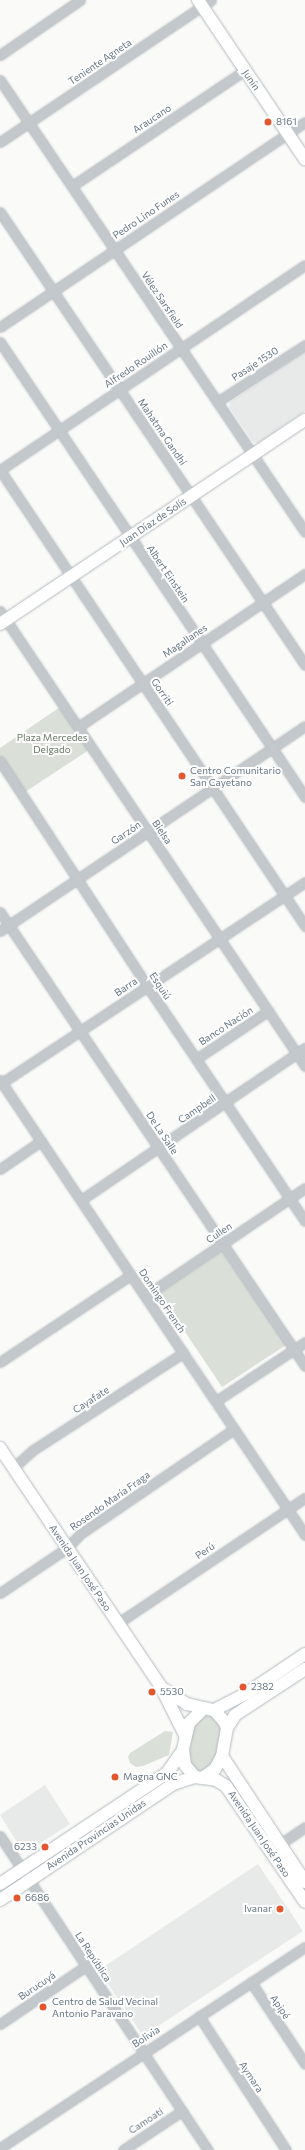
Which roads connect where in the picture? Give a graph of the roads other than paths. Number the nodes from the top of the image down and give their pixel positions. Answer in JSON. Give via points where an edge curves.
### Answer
{"nodes":[{"id":1,"x":80,"y":0,"type":"edge"},
{"id":2,"x":204,"y":2,"type":"edge"},
{"id":3,"x":0,"y":55,"type":"edge"},
{"id":4,"x":245,"y":70,"type":"junction"},
{"id":5,"x":0,"y":80,"type":"edge"},
{"id":6,"x":305,"y":122,"type":"edge"},
{"id":7,"x":29,"y":123,"type":"junction"},
{"id":8,"x":288,"y":134,"type":"junction"},
{"id":9,"x":0,"y":142,"type":"edge"},
{"id":10,"x":305,"y":159,"type":"edge"},
{"id":11,"x":72,"y":186,"type":"junction"},
{"id":12,"x":0,"y":212,"type":"edge"},
{"id":13,"x":114,"y":250,"type":"junction"},
{"id":14,"x":305,"y":265,"type":"edge"},
{"id":15,"x":53,"y":291,"type":"junction"},
{"id":16,"x":0,"y":327,"type":"edge"},
{"id":17,"x":0,"y":342,"type":"edge"},
{"id":18,"x":305,"y":345,"type":"edge"},
{"id":19,"x":181,"y":348,"type":"junction"},
{"id":20,"x":120,"y":390,"type":"junction"},
{"id":21,"x":217,"y":402,"type":"junction"},
{"id":22,"x":305,"y":420,"type":"edge"},
{"id":23,"x":59,"y":430,"type":"junction"},
{"id":24,"x":253,"y":455,"type":"junction"},
{"id":25,"x":0,"y":470,"type":"edge"},
{"id":26,"x":191,"y":496,"type":"junction"},
{"id":27,"x":304,"y":529,"type":"edge"},
{"id":28,"x":130,"y":537,"type":"junction"},
{"id":29,"x":305,"y":574,"type":"edge"},
{"id":30,"x":71,"y":576,"type":"junction"},
{"id":31,"x":263,"y":602,"type":"junction"},
{"id":32,"x":2,"y":618,"type":"edge"},
{"id":33,"x":202,"y":644,"type":"junction"},
{"id":34,"x":305,"y":664,"type":"edge"},
{"id":35,"x":143,"y":683,"type":"junction"},
{"id":36,"x":305,"y":726,"type":"edge"},
{"id":37,"x":78,"y":727,"type":"junction"},
{"id":38,"x":272,"y":748,"type":"junction"},
{"id":39,"x":0,"y":761,"type":"edge"},
{"id":40,"x":8,"y":774,"type":"junction"},
{"id":41,"x":0,"y":779,"type":"edge"},
{"id":42,"x":213,"y":788,"type":"junction"},
{"id":43,"x":305,"y":797,"type":"edge"},
{"id":44,"x":148,"y":832,"type":"junction"},
{"id":45,"x":77,"y":879,"type":"junction"},
{"id":46,"x":305,"y":882,"type":"edge"},
{"id":47,"x":285,"y":895,"type":"junction"},
{"id":48,"x":0,"y":912,"type":"edge"},
{"id":49,"x":9,"y":925,"type":"junction"},
{"id":50,"x":305,"y":926,"type":"edge"},
{"id":51,"x":0,"y":931,"type":"edge"},
{"id":52,"x":219,"y":938,"type":"junction"},
{"id":53,"x":147,"y":986,"type":"junction"},
{"id":54,"x":268,"y":1011,"type":"junction"},
{"id":55,"x":80,"y":1031,"type":"junction"},
{"id":56,"x":305,"y":1048,"type":"edge"},
{"id":57,"x":297,"y":1054,"type":"junction"},
{"id":58,"x":196,"y":1059,"type":"junction"},
{"id":59,"x":305,"y":1066,"type":"edge"},
{"id":60,"x":1,"y":1082,"type":"edge"},
{"id":61,"x":226,"y":1103,"type":"junction"},
{"id":62,"x":41,"y":1141,"type":"junction"},
{"id":63,"x":159,"y":1148,"type":"junction"},
{"id":64,"x":0,"y":1169,"type":"edge"},
{"id":65,"x":305,"y":1188,"type":"edge"},
{"id":66,"x":290,"y":1198,"type":"junction"},
{"id":67,"x":81,"y":1200,"type":"junction"},
{"id":68,"x":305,"y":1221,"type":"edge"},
{"id":69,"x":223,"y":1244,"type":"junction"},
{"id":70,"x":131,"y":1275,"type":"junction"},
{"id":71,"x":145,"y":1296,"type":"junction"},
{"id":72,"x":305,"y":1342,"type":"edge"},
{"id":73,"x":294,"y":1349,"type":"junction"},
{"id":74,"x":183,"y":1353,"type":"junction"},
{"id":75,"x":0,"y":1362,"type":"edge"},
{"id":76,"x":305,"y":1366,"type":"edge"},
{"id":77,"x":216,"y":1401,"type":"junction"},
{"id":78,"x":234,"y":1429,"type":"junction"},
{"id":79,"x":0,"y":1448,"type":"edge"},
{"id":80,"x":13,"y":1468,"type":"junction"},
{"id":81,"x":305,"y":1498,"type":"edge"},
{"id":82,"x":288,"y":1509,"type":"junction"},
{"id":83,"x":305,"y":1535,"type":"edge"},
{"id":84,"x":67,"y":1548,"type":"junction"},
{"id":85,"x":0,"y":1593,"type":"edge"},
{"id":86,"x":118,"y":1623,"type":"junction"},
{"id":87,"x":305,"y":1654,"type":"edge"},
{"id":88,"x":305,"y":1669,"type":"edge"},
{"id":89,"x":161,"y":1687,"type":"junction"},
{"id":90,"x":209,"y":1710,"type":"junction"},
{"id":91,"x":227,"y":1728,"type":"junction"},
{"id":92,"x":185,"y":1735,"type":"junction"},
{"id":93,"x":182,"y":1750,"type":"junction"},
{"id":94,"x":222,"y":1756,"type":"junction"},
{"id":95,"x":200,"y":1777,"type":"junction"},
{"id":96,"x":305,"y":1828,"type":"edge"},
{"id":97,"x":0,"y":1836,"type":"edge"},
{"id":98,"x":280,"y":1844,"type":"junction"},
{"id":99,"x":23,"y":1869,"type":"junction"},
{"id":100,"x":30,"y":1880,"type":"junction"},
{"id":101,"x":305,"y":1882,"type":"edge"},
{"id":102,"x":0,"y":1884,"type":"edge"},
{"id":103,"x":0,"y":1900,"type":"edge"},
{"id":104,"x":305,"y":1902,"type":"edge"},
{"id":105,"x":305,"y":1947,"type":"edge"},
{"id":106,"x":86,"y":1966,"type":"junction"},
{"id":107,"x":250,"y":1982,"type":"junction"},
{"id":108,"x":199,"y":2016,"type":"junction"},
{"id":109,"x":0,"y":2024,"type":"edge"},
{"id":110,"x":142,"y":2052,"type":"junction"},
{"id":111,"x":305,"y":2064,"type":"edge"},
{"id":112,"x":182,"y":2111,"type":"junction"},
{"id":113,"x":0,"y":2148,"type":"edge"},
{"id":114,"x":123,"y":2150,"type":"edge"},
{"id":115,"x":208,"y":2150,"type":"edge"},
{"id":116,"x":286,"y":2150,"type":"edge"}],
"edges":[{"from":1,"to":3,"type":"street"},
{"from":2,"to":4,"type":"main road","name":"Junín"},
{"from":2,"to":7,"type":"street","name":"Teniente Agneta"},
{"from":4,"to":8,"type":"main road","name":"Junín"},
{"from":4,"to":11,"type":"street","name":"Araucano"},
{"from":5,"to":7,"type":"street","name":"Vélez Sarsfield"},
{"from":6,"to":8,"type":"street","name":"Pedro Lino Funes"},
{"from":7,"to":9,"type":"street","name":"Teniente Agneta"},
{"from":7,"to":11,"type":"street","name":"Vélez Sarsfield"},
{"from":8,"to":10,"type":"main road","name":"Junín"},
{"from":8,"to":13,"type":"street","name":"Pedro Lino Funes"},
{"from":11,"to":13,"type":"street","name":"Vélez Sarsfield"},
{"from":12,"to":15,"type":"street","name":"Mahatma Gandhi"},
{"from":13,"to":15,"type":"street","name":"Pedro Lino Funes"},
{"from":13,"to":19,"type":"street","name":"Vélez Sarsfield"},
{"from":14,"to":19,"type":"street","name":"Alfredo Rouillón"},
{"from":15,"to":16,"type":"street","name":"Pedro Lino Funes"},
{"from":15,"to":20,"type":"street","name":"Mahatma Gandhi"},
{"from":17,"to":23,"type":"street","name":"Albert Einstein"},
{"from":18,"to":21,"type":"street","name":"Pasaje 1530"},
{"from":19,"to":20,"type":"street","name":"Alfredo Rouillón"},
{"from":19,"to":21,"type":"street","name":"Vélez Sarsfield"},
{"from":20,"to":23,"type":"street","name":"Alfredo Rouillón"},
{"from":20,"to":26,"type":"street","name":"Mahatma Gandhi"},
{"from":21,"to":24,"type":"street","name":"Vélez Sarsfield"},
{"from":22,"to":24,"type":"main road","name":"Juan Díaz de Solís"},
{"from":23,"to":25,"type":"street","name":"Alfredo Rouillón"},
{"from":23,"to":28,"type":"street","name":"Albert Einstein"},
{"from":24,"to":26,"type":"main road","name":"Juan Díaz de Solís"},
{"from":24,"to":27,"type":"street","name":"Vélez Sarsfield"},
{"from":25,"to":30,"type":"street","name":"Gorriti"},
{"from":26,"to":28,"type":"main road","name":"Juan Díaz de Solís"},
{"from":26,"to":31,"type":"street","name":"Mahatma Gandhi"},
{"from":28,"to":30,"type":"main road","name":"Juan Díaz de Solís"},
{"from":28,"to":33,"type":"street","name":"Albert Einstein"},
{"from":29,"to":31,"type":"street","name":"Magallanes"},
{"from":30,"to":32,"type":"main road","name":"Juan Díaz de Solís"},
{"from":30,"to":35,"type":"street","name":"Gorriti"},
{"from":31,"to":33,"type":"street","name":"Magallanes"},
{"from":31,"to":34,"type":"street","name":"Mahatma Gandhi"},
{"from":32,"to":37,"type":"street","name":"Bielsa"},
{"from":33,"to":35,"type":"street","name":"Magallanes"},
{"from":33,"to":38,"type":"street","name":"Albert Einstein"},
{"from":35,"to":37,"type":"street","name":"Magallanes"},
{"from":35,"to":42,"type":"street","name":"Gorriti"},
{"from":36,"to":38,"type":"street","name":"Garzón"},
{"from":37,"to":44,"type":"street","name":"Bielsa"},
{"from":38,"to":42,"type":"street","name":"Garzón"},
{"from":38,"to":43,"type":"street","name":"Albert Einstein"},
{"from":39,"to":40,"type":"street","name":"Esquiú"},
{"from":40,"to":41,"type":"street"},
{"from":40,"to":45,"type":"street","name":"Esquiú"},
{"from":42,"to":44,"type":"street","name":"Garzón"},
{"from":42,"to":47,"type":"street","name":"Gorriti"},
{"from":44,"to":45,"type":"street","name":"Garzón"},
{"from":44,"to":52,"type":"street","name":"Bielsa"},
{"from":45,"to":49,"type":"street","name":"Garzón"},
{"from":45,"to":53,"type":"street","name":"Esquiú"},
{"from":46,"to":47,"type":"street","name":"Barra"},
{"from":47,"to":50,"type":"street","name":"Gorriti"},
{"from":47,"to":52,"type":"street","name":"Barra"},
{"from":48,"to":49,"type":"street","name":"De La Salle"},
{"from":49,"to":51,"type":"street","name":"Garzón"},
{"from":49,"to":55,"type":"street","name":"De La Salle"},
{"from":52,"to":53,"type":"street","name":"Barra"},
{"from":52,"to":54,"type":"street","name":"Bielsa"},
{"from":53,"to":55,"type":"street","name":"Barra"},
{"from":53,"to":58,"type":"street","name":"Esquiú"},
{"from":54,"to":57,"type":"street","name":"Bielsa"},
{"from":54,"to":58,"type":"street","name":"Banco Nación"},
{"from":55,"to":60,"type":"street","name":"Barra"},
{"from":55,"to":63,"type":"street","name":"De La Salle"},
{"from":56,"to":57,"type":"street","name":"Campbell"},
{"from":57,"to":59,"type":"street","name":"Bielsa"},
{"from":57,"to":61,"type":"street","name":"Campbell"},
{"from":58,"to":61,"type":"street","name":"Esquiú"},
{"from":60,"to":62,"type":"street","name":"Domingo French"},
{"from":61,"to":63,"type":"street","name":"Campbell"},
{"from":61,"to":66,"type":"street","name":"Esquiú"},
{"from":62,"to":64,"type":"street"},
{"from":62,"to":67,"type":"street","name":"Domingo French"},
{"from":63,"to":67,"type":"street","name":"Campbell"},
{"from":63,"to":69,"type":"street","name":"De La Salle"},
{"from":65,"to":66,"type":"street","name":"Cullen"},
{"from":66,"to":68,"type":"street","name":"Esquiú"},
{"from":66,"to":69,"type":"street","name":"Cullen"},
{"from":67,"to":70,"type":"street","name":"Domingo French"},
{"from":69,"to":71,"type":"street","name":"Cullen"},
{"from":69,"to":73,"type":"street","name":"De La Salle"},
{"from":70,"to":71,"type":"street","name":"Domingo French"},
{"from":70,"to":75,"type":"street"},
{"from":71,"to":74,"type":"street","name":"Domingo French"},
{"from":72,"to":73,"type":"street"},
{"from":73,"to":76,"type":"street","name":"De La Salle"},
{"from":73,"to":77,"type":"street"},
{"from":74,"to":77,"type":"street","name":"Domingo French"},
{"from":74,"to":80,"type":"street","name":"Cayafate","via":[[33,1450]]},
{"from":77,"to":78,"type":"street","name":"Domingo French"},
{"from":78,"to":82,"type":"street","name":"Domingo French"},
{"from":78,"to":84,"type":"street","name":"Rosendo María Fraga","via":[[80,1534]]},
{"from":79,"to":80,"type":"main road","name":"Avenida Juan José Paso"},
{"from":80,"to":84,"type":"main road","name":"Avenida Juan José Paso"},
{"from":81,"to":82,"type":"street","name":"Perú"},
{"from":82,"to":83,"type":"street","name":"Domingo French"},
{"from":82,"to":86,"type":"street","name":"Perú"},
{"from":84,"to":85,"type":"street","name":"Rosendo María Fraga"},
{"from":84,"to":86,"type":"main road","name":"Avenida Juan José Paso"},
{"from":86,"to":89,"type":"main road","name":"Avenida Juan José Paso"},
{"from":87,"to":90,"type":"main road","via":[[247,1693]]},
{"from":88,"to":91,"type":"main road","via":[[235,1715]]},
{"from":89,"to":90,"type":"main road","name":"Avenida Juan José Paso","via":[[187,1704]]},
{"from":89,"to":92,"type":"main road","name":"Avenida Juan José Paso"},
{"from":90,"to":91,"type":"main road"},
{"from":90,"to":92,"type":"main road","via":[[189,1723]]},
{"from":91,"to":94,"type":"main road"},
{"from":92,"to":93,"type":"main road"},
{"from":93,"to":95,"type":"main road","via":[[185,1765]]},
{"from":93,"to":99,"type":"main road","name":"Avenida Provincias Unidas","via":[[167,1773]]},
{"from":94,"to":95,"type":"main road","via":[[215,1769]]},
{"from":94,"to":98,"type":"main road","name":"Avenida Juan José Paso"},
{"from":95,"to":100,"type":"main road","name":"Avenida Provincias Unidas","via":[[173,1784]]},
{"from":95,"to":104,"type":"main road","name":"Avenida Juan José Paso","via":[[216,1780],[235,1797]]},
{"from":96,"to":98,"type":"street"},
{"from":97,"to":99,"type":"street","name":"La República"},
{"from":98,"to":101,"type":"main road","name":"Avenida Juan José Paso"},
{"from":99,"to":100,"type":"street","name":"La República"},
{"from":99,"to":102,"type":"main road","name":"Avenida Provincias Unidas"},
{"from":100,"to":103,"type":"main road","name":"Avenida Provincias Unidas"},
{"from":100,"to":106,"type":"street","name":"La República"},
{"from":105,"to":107,"type":"street","name":"Bolivia"},
{"from":106,"to":109,"type":"street","name":"Burucuyá"},
{"from":106,"to":110,"type":"street","name":"La República"},
{"from":107,"to":108,"type":"street","name":"Bolivia"},
{"from":107,"to":111,"type":"street","name":"Apipé"},
{"from":108,"to":110,"type":"street","name":"Bolivia"},
{"from":108,"to":116,"type":"street","name":"Aymara"},
{"from":110,"to":112,"type":"street","name":"La República"},
{"from":110,"to":113,"type":"street","name":"Bolivia"},
{"from":112,"to":114,"type":"street","name":"Camoatí"},
{"from":112,"to":115,"type":"street","name":"La República"}]}
